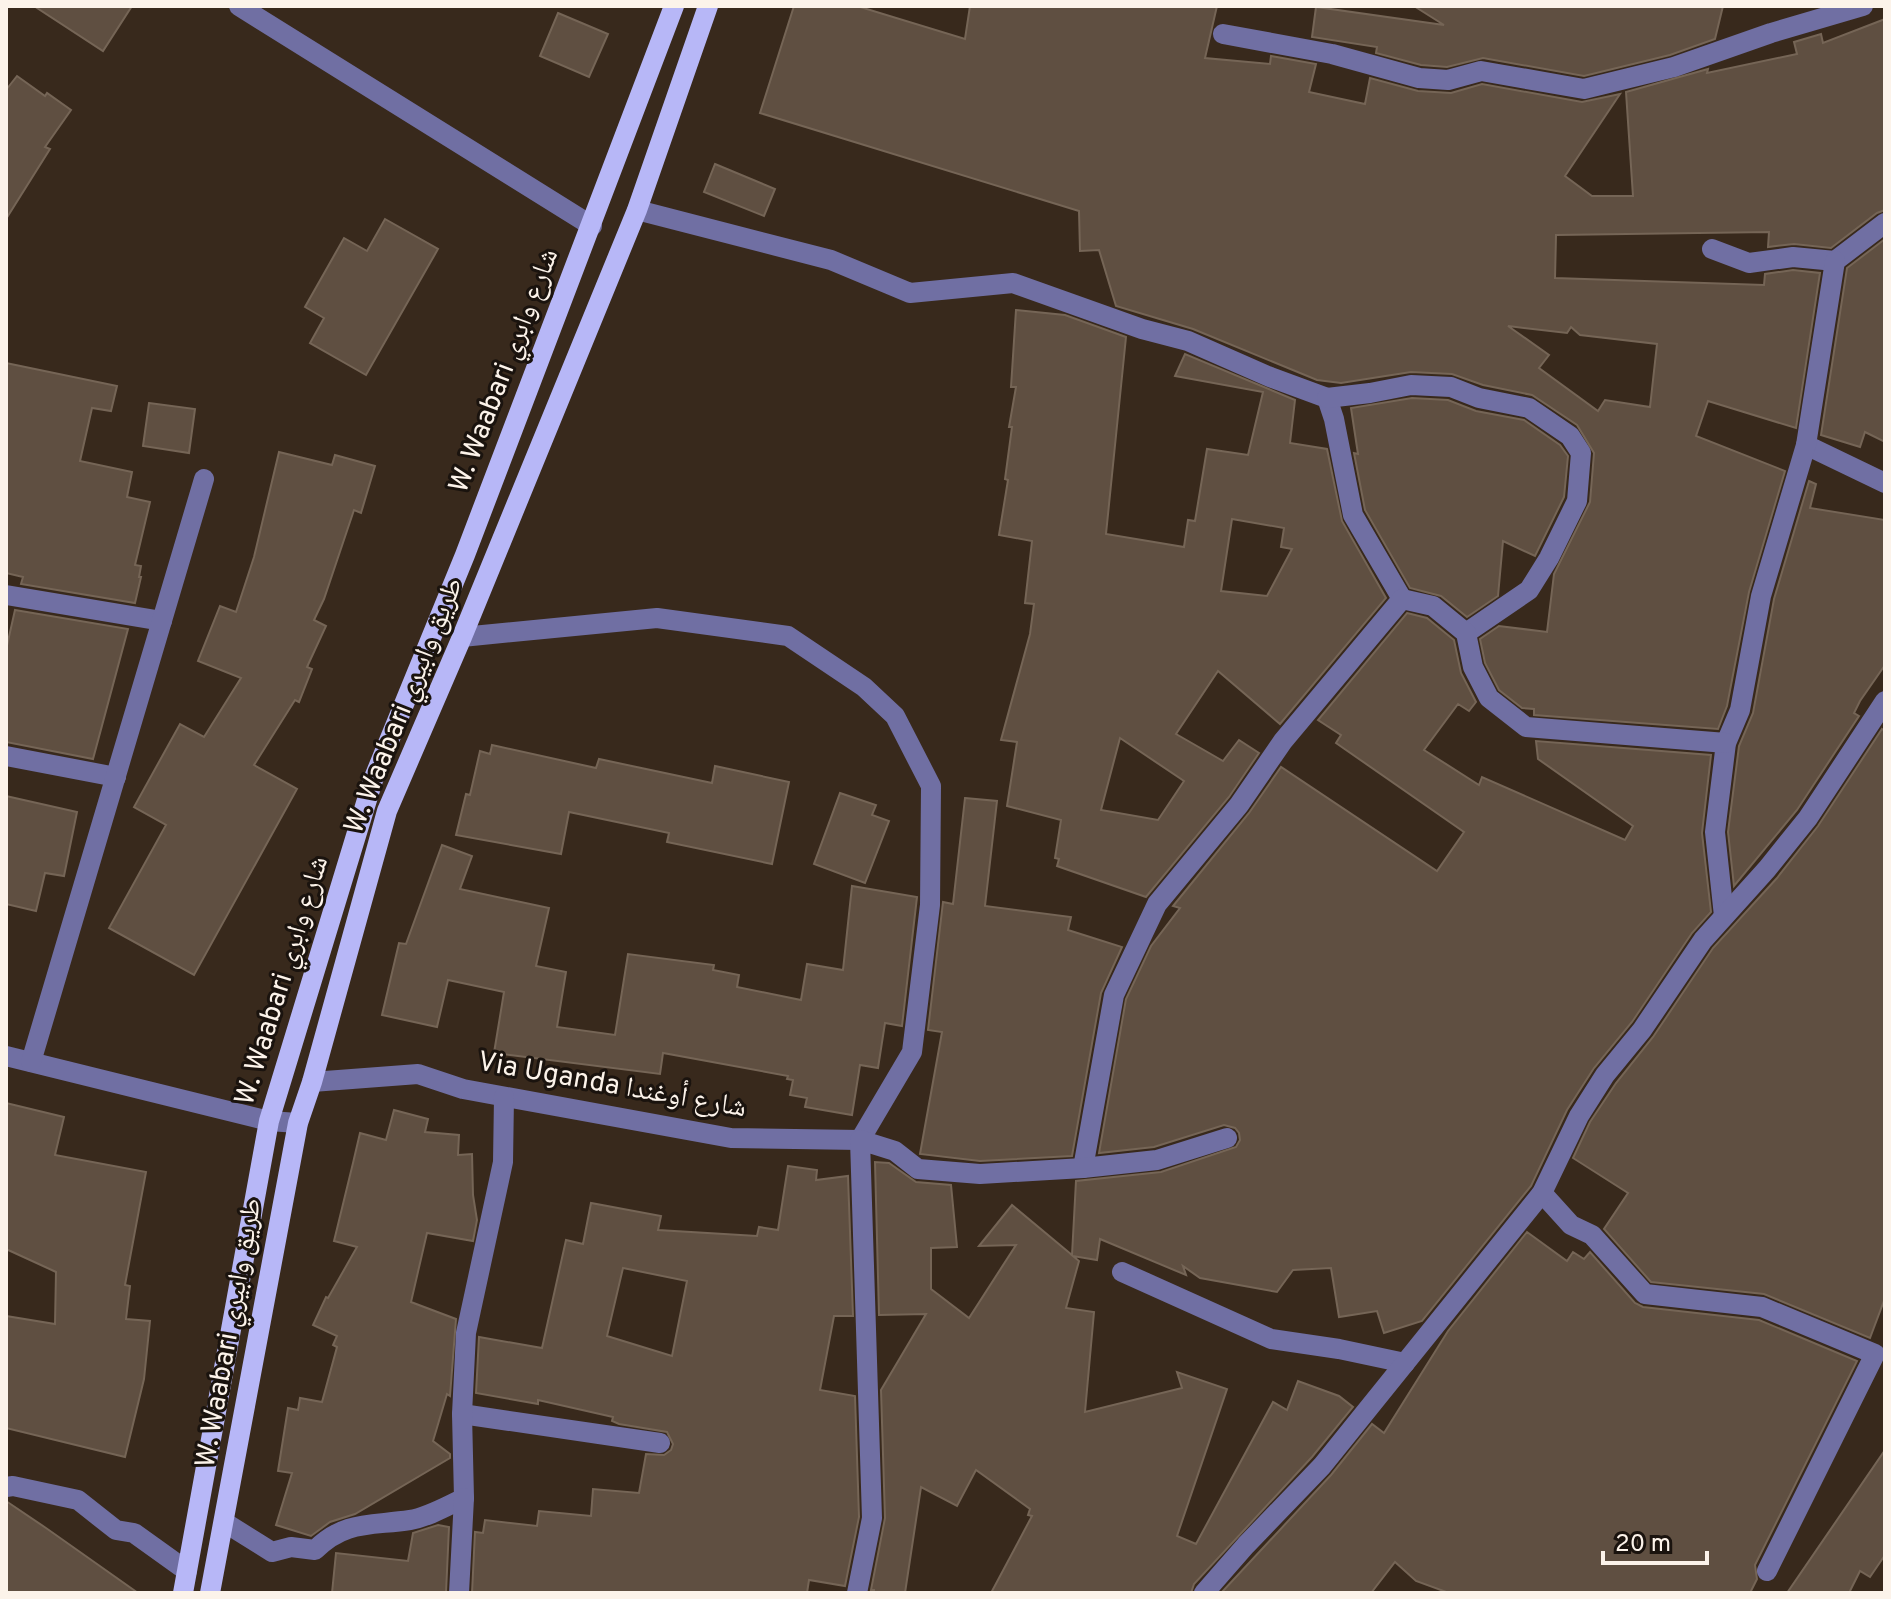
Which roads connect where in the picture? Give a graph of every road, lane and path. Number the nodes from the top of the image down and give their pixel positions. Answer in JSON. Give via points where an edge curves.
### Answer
{"nodes":[{"id":1,"x":239,"y":6,"type":"edge"},
{"id":2,"x":674,"y":6,"type":"edge"},
{"id":3,"x":708,"y":6,"type":"edge"},
{"id":4,"x":1863,"y":6,"type":"edge"},
{"id":5,"x":1223,"y":34,"type":"dead end"},
{"id":6,"x":637,"y":210,"type":"junction"},
{"id":7,"x":1885,"y":223,"type":"edge"},
{"id":8,"x":592,"y":226,"type":"junction"},
{"id":9,"x":1712,"y":249,"type":"dead end"},
{"id":10,"x":1835,"y":261,"type":"junction"},
{"id":11,"x":1327,"y":398,"type":"junction"},
{"id":12,"x":1806,"y":445,"type":"junction"},
{"id":13,"x":204,"y":479,"type":"dead end"},
{"id":14,"x":1885,"y":483,"type":"edge"},
{"id":15,"x":6,"y":595,"type":"edge"},
{"id":16,"x":1402,"y":599,"type":"junction"},
{"id":17,"x":162,"y":621,"type":"junction"},
{"id":18,"x":1466,"y":633,"type":"junction"},
{"id":19,"x":462,"y":637,"type":"junction"},
{"id":20,"x":1885,"y":701,"type":"edge"},
{"id":21,"x":1726,"y":743,"type":"junction"},
{"id":22,"x":6,"y":756,"type":"edge"},
{"id":23,"x":116,"y":777,"type":"junction"},
{"id":24,"x":1724,"y":916,"type":"junction"},
{"id":25,"x":6,"y":1056,"type":"edge"},
{"id":26,"x":31,"y":1062,"type":"junction"},
{"id":27,"x":312,"y":1082,"type":"junction"},
{"id":28,"x":504,"y":1097,"type":"junction"},
{"id":29,"x":269,"y":1121,"type":"junction"},
{"id":30,"x":298,"y":1123,"type":"junction"},
{"id":31,"x":1227,"y":1138,"type":"dead end"},
{"id":32,"x":860,"y":1140,"type":"junction"},
{"id":33,"x":1083,"y":1168,"type":"junction"},
{"id":34,"x":1542,"y":1193,"type":"junction"},
{"id":35,"x":1122,"y":1272,"type":"dead end"},
{"id":36,"x":1405,"y":1363,"type":"junction"},
{"id":37,"x":462,"y":1414,"type":"junction"},
{"id":38,"x":660,"y":1443,"type":"dead end"},
{"id":39,"x":6,"y":1487,"type":"edge"},
{"id":40,"x":464,"y":1498,"type":"junction"},
{"id":41,"x":224,"y":1522,"type":"junction"},
{"id":42,"x":187,"y":1571,"type":"junction"},
{"id":43,"x":1767,"y":1571,"type":"dead end"},
{"id":44,"x":183,"y":1593,"type":"edge"},
{"id":45,"x":210,"y":1593,"type":"edge"},
{"id":46,"x":459,"y":1593,"type":"edge"},
{"id":47,"x":857,"y":1593,"type":"edge"},
{"id":48,"x":1204,"y":1593,"type":"edge"}],
"edges":[{"from":1,"to":8,"type":"street"},
{"from":2,"to":8,"type":"main road","name":"W. Waabari شارع وابري"},
{"from":3,"to":6,"type":"main road","name":"W. Waabari طريق وابيري"},
{"from":4,"to":5,"type":"street","via":[[1674,67],[1584,89],[1481,71],[1448,80],[1419,78],[1332,54]]},
{"from":6,"to":11,"type":"street","via":[[831,260],[910,293],[1013,283],[1188,341]]},
{"from":6,"to":19,"type":"main road","name":"W. Waabari طريق وابيري"},
{"from":7,"to":10,"type":"street"},
{"from":8,"to":29,"type":"main road","name":"W. Waabari شارع وابري","via":[[373,780]]},
{"from":9,"to":10,"type":"street","via":[[1749,263],[1793,257]]},
{"from":10,"to":12,"type":"street"},
{"from":11,"to":16,"type":"street","via":[[1353,515]]},
{"from":11,"to":18,"type":"street","via":[[1411,385],[1451,387],[1529,408],[1570,436],[1581,453],[1577,501],[1529,590]]},
{"from":12,"to":14,"type":"street"},
{"from":12,"to":21,"type":"street","via":[[1761,596],[1740,710]]},
{"from":13,"to":17,"type":"street"},
{"from":15,"to":17,"type":"street"},
{"from":16,"to":18,"type":"street","via":[[1433,606]]},
{"from":16,"to":33,"type":"street","via":[[1157,904],[1114,995]]},
{"from":17,"to":23,"type":"street"},
{"from":18,"to":21,"type":"street","via":[[1473,667],[1489,698],[1526,727]]},
{"from":19,"to":27,"type":"main road","name":"W. Waabari طريق وابيري","via":[[387,811]]},
{"from":19,"to":32,"type":"street","via":[[657,618],[788,636],[864,687],[895,716],[931,786],[930,905],[912,1052]]},
{"from":20,"to":24,"type":"street","via":[[1808,818]]},
{"from":21,"to":24,"type":"street","via":[[1715,832]]},
{"from":22,"to":23,"type":"street"},
{"from":23,"to":26,"type":"street"},
{"from":24,"to":34,"type":"street","via":[[1605,1075]]},
{"from":25,"to":26,"type":"street"},
{"from":26,"to":29,"type":"street"},
{"from":27,"to":28,"type":"street","name":"Via Uganda شارع أوغندا","via":[[418,1074]]},
{"from":27,"to":30,"type":"main road","name":"W. Waabari طريق وابيري"},
{"from":28,"to":32,"type":"street","name":"Via Uganda شارع أوغندا","via":[[731,1138]]},
{"from":28,"to":37,"type":"street","via":[[503,1162],[466,1333]]},
{"from":29,"to":30,"type":"street"},
{"from":29,"to":42,"type":"main road","name":"W. Waabari شارع وابري"},
{"from":30,"to":41,"type":"main road","name":"W. Waabari طريق وابيري"},
{"from":31,"to":33,"type":"street","name":"Via Uganda شارع أوغندا","via":[[1157,1160]]},
{"from":32,"to":33,"type":"street","name":"Via Uganda شارع أوغندا","via":[[895,1151],[918,1169],[980,1174]]},
{"from":32,"to":47,"type":"street","via":[[872,1518]]},
{"from":34,"to":36,"type":"street"},
{"from":34,"to":43,"type":"street","via":[[1571,1225],[1592,1235],[1645,1294],[1762,1307],[1875,1354]]},
{"from":35,"to":36,"type":"street","via":[[1271,1339]]},
{"from":36,"to":48,"type":"street","via":[[1322,1466]]},
{"from":37,"to":38,"type":"street"},
{"from":37,"to":40,"type":"street"},
{"from":39,"to":42,"type":"street","via":[[78,1500],[116,1530],[134,1533]]},
{"from":40,"to":41,"type":"street","via":[[414,1520],[359,1524],[329,1536],[315,1550],[291,1547],[272,1552]]},
{"from":40,"to":46,"type":"street"},
{"from":41,"to":45,"type":"main road","name":"W. Waabari طريق وابيري"},
{"from":42,"to":44,"type":"main road","name":"W. Waabari شارع وابري"}]}
